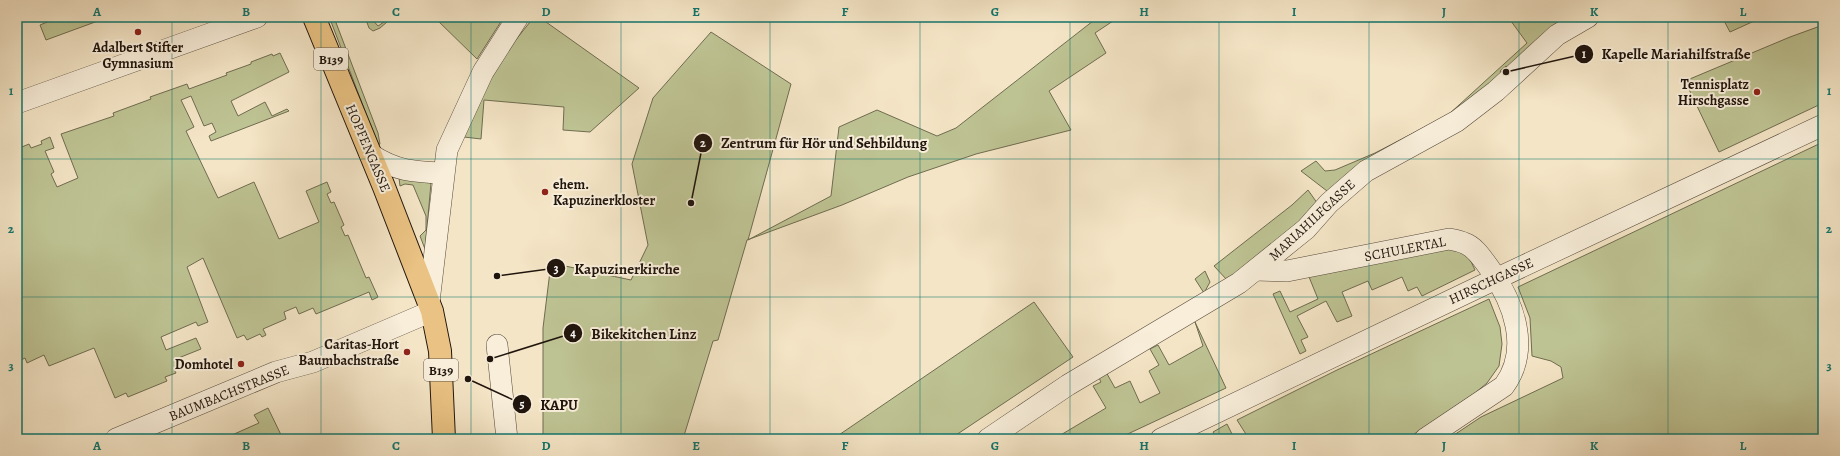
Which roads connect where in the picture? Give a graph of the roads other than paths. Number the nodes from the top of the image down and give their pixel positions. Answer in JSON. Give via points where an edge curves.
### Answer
{"nodes":[{"id":1,"x":257,"y":17,"type":"edge"},
{"id":2,"x":314,"y":17,"type":"edge"},
{"id":3,"x":518,"y":17,"type":"edge"},
{"id":4,"x":1588,"y":17,"type":"edge"},
{"id":5,"x":17,"y":103,"type":"edge"},
{"id":6,"x":1823,"y":125,"type":"edge"},
{"id":7,"x":370,"y":154,"type":"junction"},
{"id":8,"x":443,"y":173,"type":"junction"},
{"id":9,"x":1256,"y":270,"type":"junction"},
{"id":10,"x":1496,"y":278,"type":"junction"},
{"id":11,"x":431,"y":307,"type":"junction"},
{"id":12,"x":497,"y":345,"type":"dead end"},
{"id":13,"x":116,"y":439,"type":"edge"},
{"id":14,"x":444,"y":439,"type":"edge"},
{"id":15,"x":507,"y":439,"type":"edge"},
{"id":16,"x":988,"y":439,"type":"edge"},
{"id":17,"x":1161,"y":439,"type":"edge"},
{"id":18,"x":1425,"y":439,"type":"edge"}],
"edges":[{"from":1,"to":5,"type":"street"},
{"from":2,"to":7,"type":"main road","name":"HOPFENGASSE","number":"B139"},
{"from":3,"to":8,"type":"street","via":[[483,72],[467,105],[447,150]]},
{"from":4,"to":9,"type":"street","name":"MARIAHILFGASSE","via":[[1557,35],[1496,91],[1457,121],[1366,171],[1329,203],[1306,229]]},
{"from":6,"to":10,"type":"street","name":"HIRSCHGASSE"},
{"from":7,"to":8,"type":"street","via":[[388,165],[404,170]]},
{"from":7,"to":11,"type":"main road","name":"HOPFENGASSE","number":"B139"},
{"from":8,"to":11,"type":"street"},
{"from":9,"to":10,"type":"street","name":"SCHULERTAL","via":[[1287,272],[1449,239],[1465,243],[1480,254]]},
{"from":9,"to":16,"type":"street","name":"MARIAHILFGASSE","via":[[1068,385]]},
{"from":10,"to":17,"type":"street","name":"HIRSCHGASSE"},
{"from":10,"to":18,"type":"street","name":"SCHULERTAL","via":[[1517,324],[1517,355],[1511,377],[1495,394]]},
{"from":11,"to":13,"type":"street","name":"BAUMBACHSTRASSE","via":[[313,362],[276,372]]},
{"from":11,"to":14,"type":"main road","number":"B139","via":[[440,351]]},
{"from":12,"to":15,"type":"street"}]}
